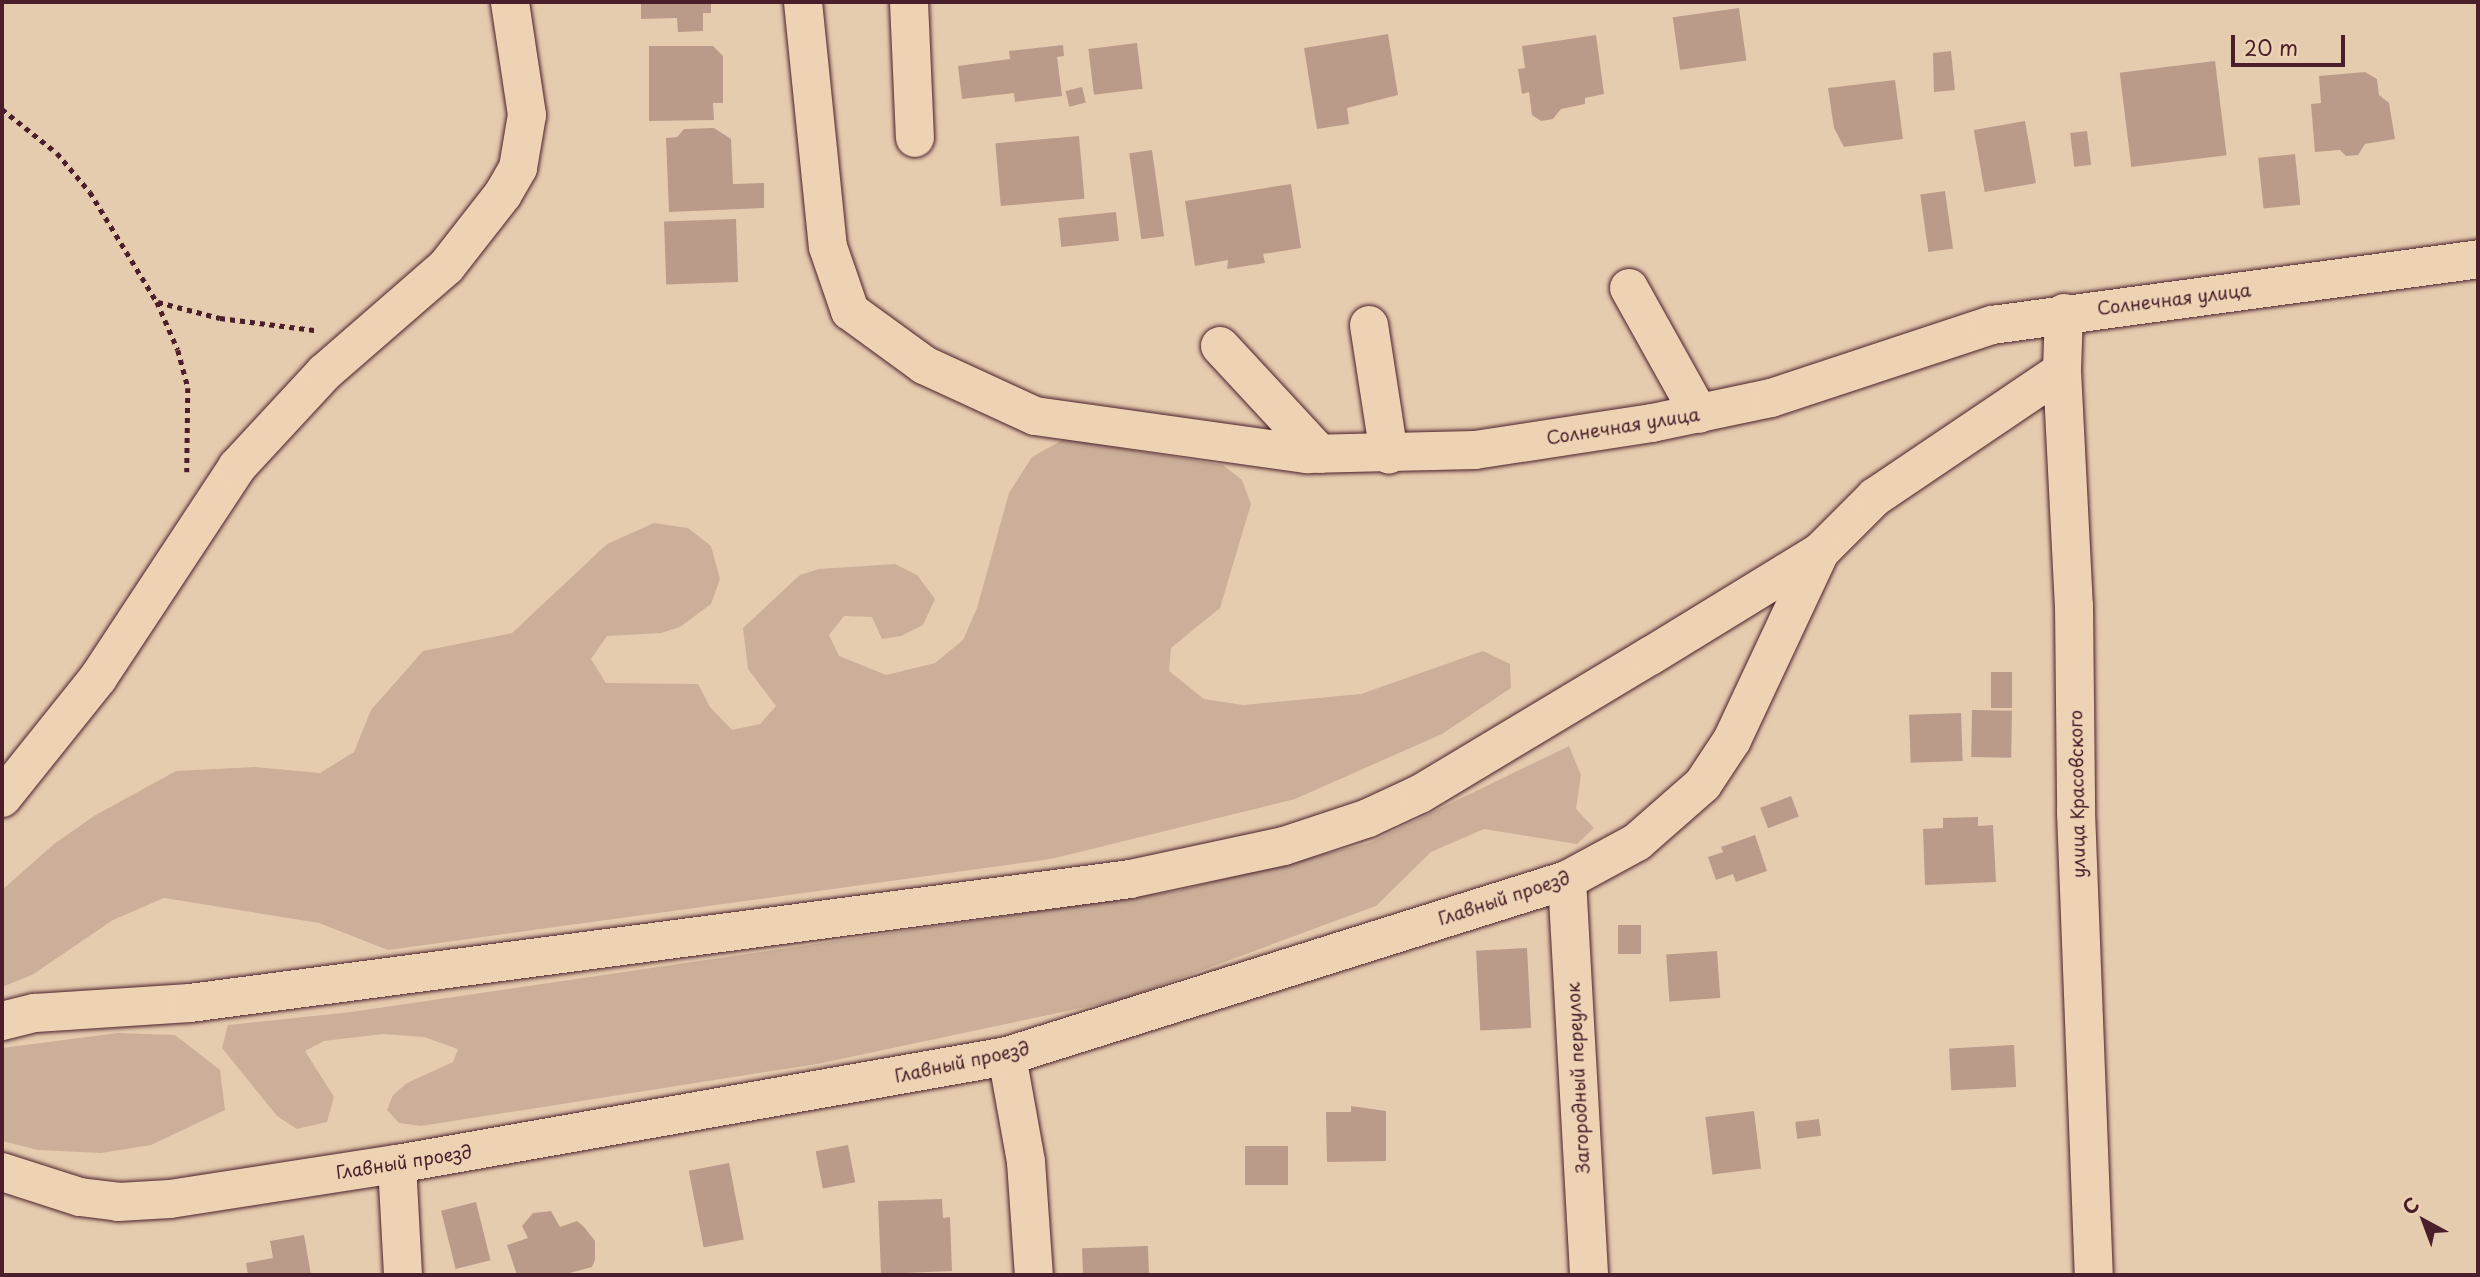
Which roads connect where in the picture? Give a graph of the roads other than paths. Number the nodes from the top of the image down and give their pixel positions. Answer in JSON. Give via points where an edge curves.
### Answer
{"nodes":[{"id":1,"x":510,"y":2,"type":"edge"},
{"id":2,"x":803,"y":2,"type":"edge"},
{"id":3,"x":909,"y":2,"type":"edge"},
{"id":4,"x":915,"y":138,"type":"dead end"},
{"id":5,"x":2478,"y":259,"type":"edge"},
{"id":6,"x":1629,"y":288,"type":"dead end"},
{"id":7,"x":2064,"y":313,"type":"junction"},
{"id":8,"x":1368,"y":325,"type":"dead end"},
{"id":9,"x":1220,"y":346,"type":"dead end"},
{"id":10,"x":2062,"y":371,"type":"junction"},
{"id":11,"x":1699,"y":414,"type":"junction"},
{"id":12,"x":1320,"y":454,"type":"junction"},
{"id":13,"x":1389,"y":454,"type":"junction"},
{"id":14,"x":1820,"y":552,"type":"junction"},
{"id":15,"x":2,"y":798,"type":"edge"},
{"id":16,"x":1567,"y":880,"type":"junction"},
{"id":17,"x":2,"y":1021,"type":"edge"},
{"id":18,"x":1007,"y":1056,"type":"junction"},
{"id":19,"x":397,"y":1164,"type":"junction"},
{"id":20,"x":2,"y":1172,"type":"edge"},
{"id":21,"x":402,"y":1275,"type":"edge"},
{"id":22,"x":1034,"y":1275,"type":"edge"},
{"id":23,"x":1589,"y":1275,"type":"edge"},
{"id":24,"x":2094,"y":1275,"type":"edge"}],
"edges":[{"from":1,"to":15,"type":"street","via":[[527,115],[518,168],[479,228],[446,267],[325,372],[237,467],[98,678]]},
{"from":2,"to":12,"type":"street","name":"Солнечная улица","via":[[828,247],[850,311],[924,365],[1035,416]]},
{"from":3,"to":4,"type":"street"},
{"from":5,"to":7,"type":"street","name":"Солнечная улица"},
{"from":6,"to":11,"type":"street"},
{"from":7,"to":10,"type":"street","name":"улица Красовского"},
{"from":7,"to":11,"type":"street","name":"Солнечная улица","via":[[1945,338],[1818,386]]},
{"from":8,"to":13,"type":"street"},
{"from":9,"to":12,"type":"street"},
{"from":10,"to":14,"type":"street","via":[[1875,497]]},
{"from":10,"to":24,"type":"street","name":"улица Красовского","via":[[2074,606],[2076,812]]},
{"from":11,"to":13,"type":"street","name":"Солнечная улица","via":[[1475,450]]},
{"from":12,"to":13,"type":"street","name":"Солнечная улица"},
{"from":14,"to":16,"type":"street","name":"Главный проезд","via":[[1732,740],[1703,784],[1637,842]]},
{"from":14,"to":17,"type":"street","via":[[1420,794],[1368,818],[1284,846],[1116,880],[190,1003],[36,1013]]},
{"from":16,"to":18,"type":"street","name":"Главный проезд"},
{"from":16,"to":23,"type":"street","name":"Загородный переулок"},
{"from":18,"to":19,"type":"street","name":"Главный проезд"},
{"from":18,"to":22,"type":"street","via":[[1026,1162]]},
{"from":19,"to":20,"type":"street","name":"Главный проезд","via":[[170,1199],[118,1202],[80,1197]]},
{"from":19,"to":21,"type":"street"}]}
